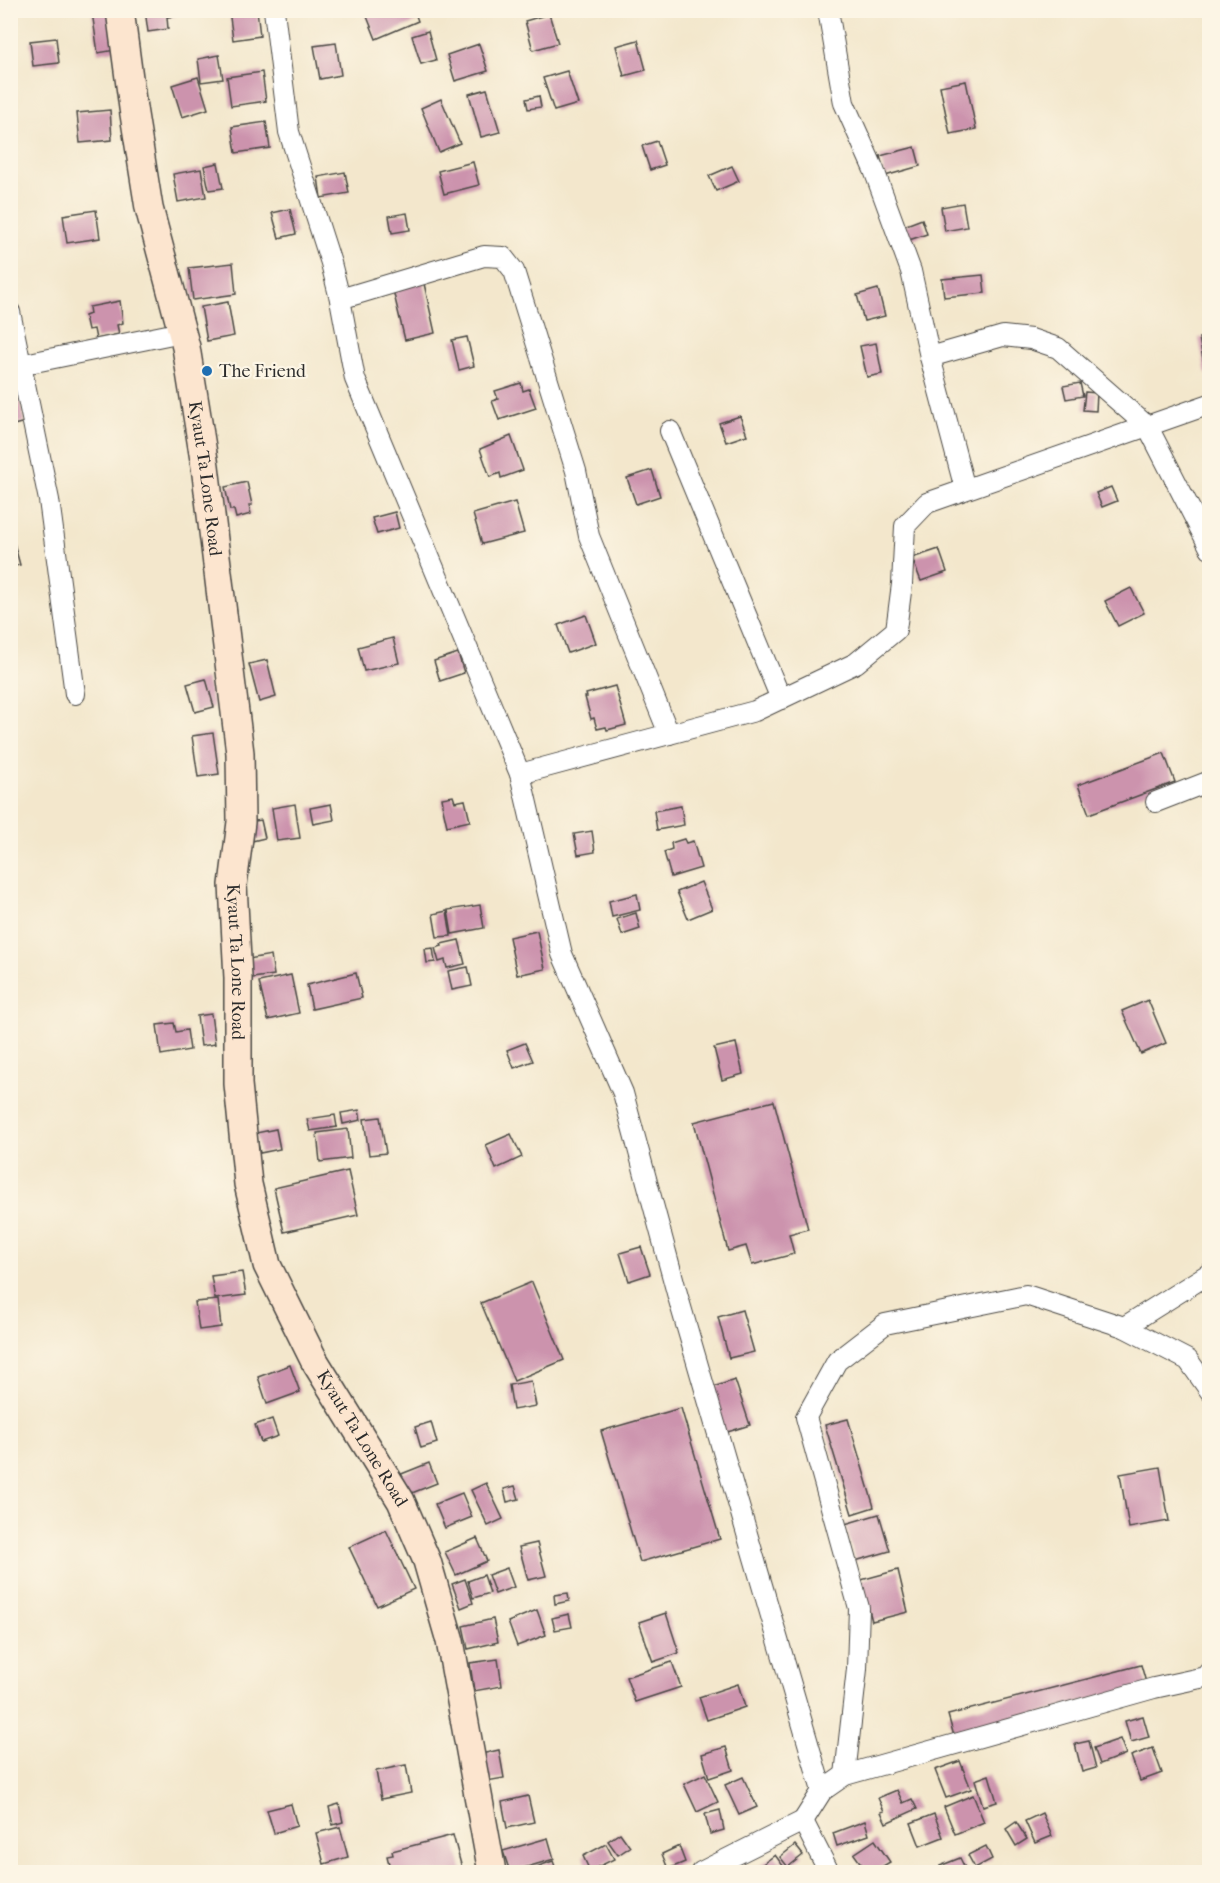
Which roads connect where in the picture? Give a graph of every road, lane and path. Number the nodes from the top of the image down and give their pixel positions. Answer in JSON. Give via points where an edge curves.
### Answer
{"nodes":[{"id":1,"x":120,"y":10,"type":"edge"},
{"id":2,"x":274,"y":10,"type":"edge"},
{"id":3,"x":828,"y":10,"type":"edge"},
{"id":4,"x":340,"y":299,"type":"junction"},
{"id":5,"x":10,"y":312,"type":"edge"},
{"id":6,"x":182,"y":332,"type":"junction"},
{"id":7,"x":930,"y":357,"type":"junction"},
{"id":8,"x":16,"y":366,"type":"edge"},
{"id":9,"x":1209,"y":404,"type":"edge"},
{"id":10,"x":1148,"y":427,"type":"junction"},
{"id":11,"x":670,"y":431,"type":"dead end"},
{"id":12,"x":965,"y":489,"type":"junction"},
{"id":13,"x":1209,"y":548,"type":"edge"},
{"id":14,"x":75,"y":694,"type":"dead end"},
{"id":15,"x":781,"y":699,"type":"junction"},
{"id":16,"x":669,"y":734,"type":"junction"},
{"id":17,"x":520,"y":774,"type":"junction"},
{"id":18,"x":1209,"y":781,"type":"edge"},
{"id":19,"x":1156,"y":802,"type":"dead end"},
{"id":20,"x":1209,"y":1273,"type":"edge"},
{"id":21,"x":1124,"y":1327,"type":"junction"},
{"id":22,"x":1209,"y":1391,"type":"edge"},
{"id":23,"x":1208,"y":1679,"type":"edge"},
{"id":24,"x":845,"y":1775,"type":"junction"},
{"id":25,"x":822,"y":1791,"type":"junction"},
{"id":26,"x":803,"y":1821,"type":"junction"},
{"id":27,"x":492,"y":1872,"type":"edge"},
{"id":28,"x":701,"y":1872,"type":"edge"},
{"id":29,"x":829,"y":1872,"type":"edge"}],
"edges":[{"from":1,"to":6,"type":"main road","name":"Kyaut Ta Lone Road","via":[[149,208]]},
{"from":2,"to":4,"type":"street","via":[[289,132]]},
{"from":3,"to":7,"type":"street","via":[[844,104],[874,170],[911,271]]},
{"from":4,"to":16,"type":"street","via":[[484,256],[503,257],[514,271],[576,471],[589,536]]},
{"from":4,"to":17,"type":"street","via":[[355,379]]},
{"from":5,"to":8,"type":"street"},
{"from":6,"to":8,"type":"street"},
{"from":6,"to":27,"type":"main road","name":"Kyaut Ta Lone Road","via":[[205,466],[240,753],[241,822],[233,885],[238,1084],[248,1184],[267,1265],[314,1360],[401,1501],[428,1561],[450,1641]]},
{"from":7,"to":10,"type":"street","via":[[1004,336],[1031,339],[1058,348]]},
{"from":7,"to":12,"type":"street"},
{"from":8,"to":14,"type":"street","via":[[49,500]]},
{"from":9,"to":10,"type":"street"},
{"from":10,"to":12,"type":"street"},
{"from":10,"to":13,"type":"street"},
{"from":11,"to":15,"type":"street"},
{"from":12,"to":15,"type":"street","via":[[927,502],[905,526],[896,630],[856,663]]},
{"from":15,"to":16,"type":"street","via":[[755,711]]},
{"from":16,"to":17,"type":"street"},
{"from":17,"to":25,"type":"street","via":[[562,954],[623,1093],[678,1297]]},
{"from":18,"to":19,"type":"street"},
{"from":20,"to":21,"type":"street"},
{"from":21,"to":22,"type":"street","via":[[1188,1360]]},
{"from":21,"to":24,"type":"street","via":[[1026,1295],[885,1324],[837,1361],[806,1417],[859,1608],[857,1669]]},
{"from":23,"to":24,"type":"street","via":[[1154,1688]]},
{"from":24,"to":25,"type":"street"},
{"from":25,"to":26,"type":"street"},
{"from":26,"to":28,"type":"street"},
{"from":26,"to":29,"type":"street"}]}
